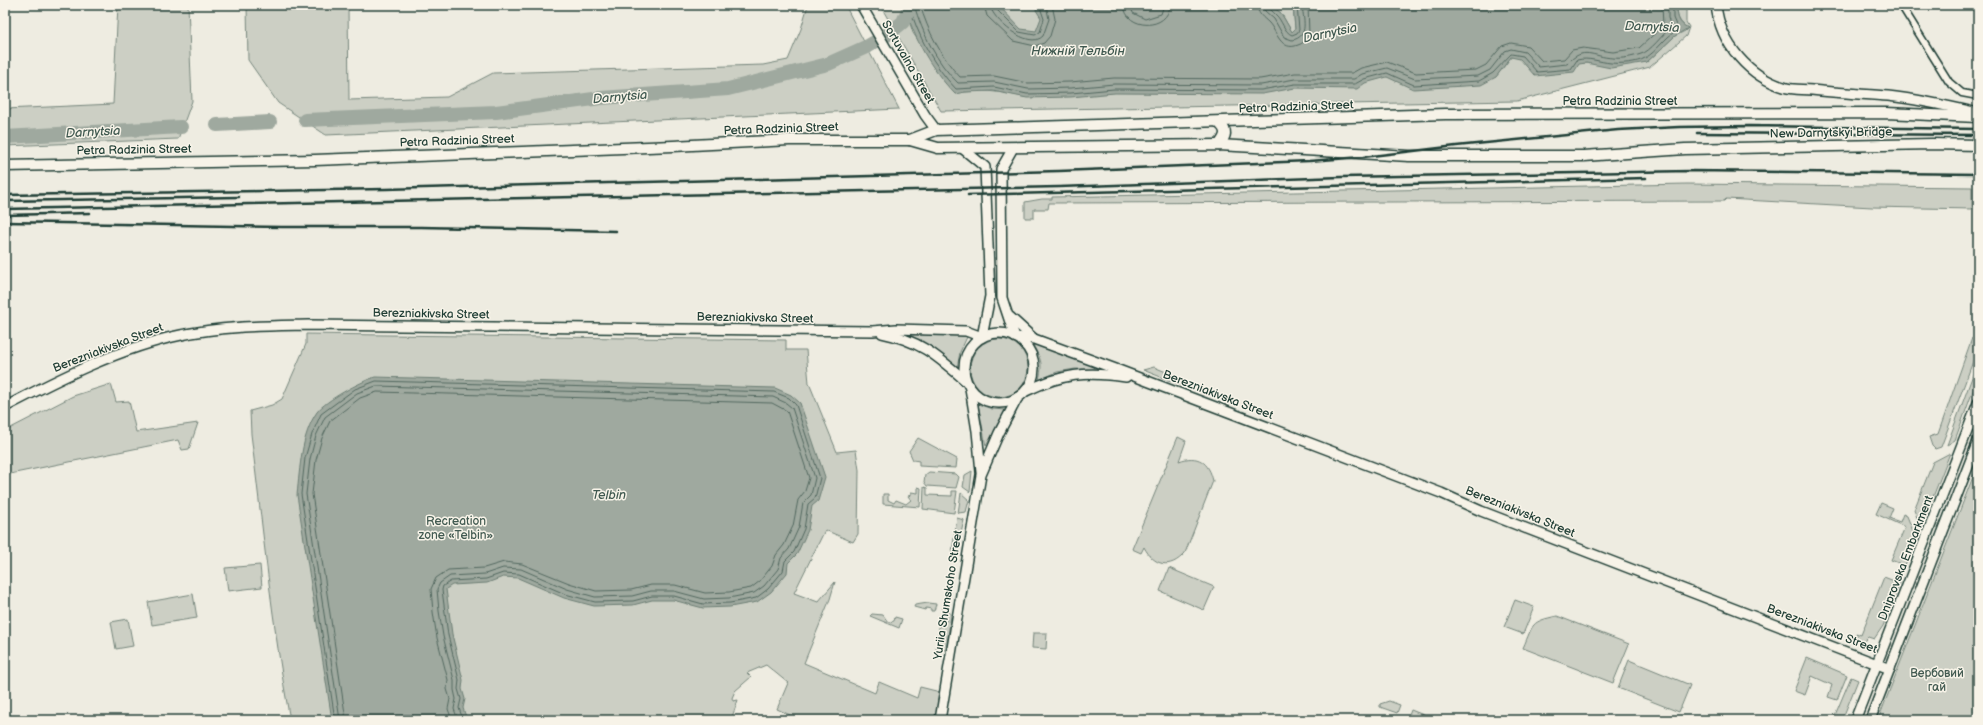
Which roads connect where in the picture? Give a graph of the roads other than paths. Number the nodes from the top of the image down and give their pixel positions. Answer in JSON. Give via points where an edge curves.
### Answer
{"nodes":[{"id":1,"x":861,"y":5,"type":"edge"},
{"id":2,"x":1716,"y":5,"type":"edge"},
{"id":3,"x":1901,"y":5,"type":"edge"},
{"id":4,"x":1978,"y":96,"type":"edge"},
{"id":5,"x":1978,"y":113,"type":"edge"},
{"id":6,"x":1685,"y":114,"type":"joint"},
{"id":7,"x":1978,"y":117,"type":"edge"},
{"id":8,"x":1219,"y":123,"type":"junction"},
{"id":9,"x":936,"y":130,"type":"junction"},
{"id":10,"x":910,"y":140,"type":"junction"},
{"id":11,"x":1219,"y":145,"type":"junction"},
{"id":12,"x":1978,"y":145,"type":"edge"},
{"id":13,"x":962,"y":148,"type":"junction"},
{"id":14,"x":1013,"y":148,"type":"junction"},
{"id":15,"x":1685,"y":149,"type":"joint"},
{"id":16,"x":5,"y":166,"type":"edge"},
{"id":17,"x":989,"y":306,"type":"junction"},
{"id":18,"x":1005,"y":310,"type":"junction"},
{"id":19,"x":966,"y":331,"type":"junction"},
{"id":20,"x":873,"y":332,"type":"junction"},
{"id":21,"x":1015,"y":337,"type":"junction"},
{"id":22,"x":982,"y":338,"type":"junction"},
{"id":23,"x":1034,"y":339,"type":"junction"},
{"id":24,"x":1141,"y":379,"type":"junction"},
{"id":25,"x":968,"y":384,"type":"junction"},
{"id":26,"x":1021,"y":394,"type":"junction"},
{"id":27,"x":1978,"y":403,"type":"edge"},
{"id":28,"x":5,"y":407,"type":"edge"},
{"id":29,"x":1978,"y":441,"type":"edge"},
{"id":30,"x":981,"y":475,"type":"junction"},
{"id":31,"x":1877,"y":664,"type":"junction"},
{"id":32,"x":1890,"y":669,"type":"junction"},
{"id":33,"x":940,"y":720,"type":"edge"},
{"id":34,"x":1855,"y":720,"type":"edge"},
{"id":35,"x":1870,"y":720,"type":"edge"}],
"edges":[{"from":1,"to":9,"type":"street","name":"Sortuvalna Street","via":[[896,68]]},
{"from":2,"to":5,"type":"street","via":[[1722,29],[1736,54],[1762,77],[1787,88],[1890,96]]},
{"from":3,"to":4,"type":"street","via":[[1949,82],[1962,93]]},
{"from":6,"to":7,"type":"main road","name":"New Darnytskyi Bridge","via":[[1886,113]]},
{"from":6,"to":8,"type":"main road","name":"Petra Radzinia Street","via":[[1445,114]]},
{"from":8,"to":9,"type":"main road","name":"Petra Radzinia Street"},
{"from":8,"to":11,"type":"main road","via":[[1225,128],[1226,133]]},
{"from":9,"to":10,"type":"main road","name":"Petra Radzinia Street"},
{"from":10,"to":13,"type":"main road","name":"Petra Radzinia Street","via":[[938,148]]},
{"from":10,"to":16,"type":"main road","name":"Petra Radzinia Street","via":[[788,140],[315,160]]},
{"from":11,"to":14,"type":"main road","name":"Petra Radzinia Street"},
{"from":11,"to":15,"type":"main road","name":"Petra Radzinia Street","via":[[1409,156],[1584,156]]},
{"from":12,"to":15,"type":"main road","name":"New Darnytskyi Bridge"},
{"from":13,"to":14,"type":"main road","name":"Petra Radzinia Street"},
{"from":13,"to":17,"type":"street","via":[[985,166]]},
{"from":14,"to":18,"type":"street","via":[[1000,169],[1002,292]]},
{"from":17,"to":19,"type":"street","via":[[978,324]]},
{"from":17,"to":22,"type":"street"},
{"from":18,"to":21,"type":"street"},
{"from":18,"to":23,"type":"street","via":[[1014,323]]},
{"from":19,"to":20,"type":"street","name":"Berezniakivska Street","via":[[896,329]]},
{"from":19,"to":22,"type":"street","name":"Berezniakivska Street"},
{"from":20,"to":25,"type":"street","name":"Berezniakivska Street","via":[[900,338],[929,350]]},
{"from":20,"to":28,"type":"street","name":"Berezniakivska Street","via":[[308,325],[224,328],[179,335],[131,350],[60,378]]},
{"from":21,"to":22,"type":"street","via":[[998,333]]},
{"from":21,"to":23,"type":"street","name":"Berezniakivska Street"},
{"from":21,"to":26,"type":"street","via":[[1027,348],[1033,364],[1032,377]]},
{"from":22,"to":25,"type":"street","via":[[973,344],[967,354],[964,365]]},
{"from":23,"to":24,"type":"street","name":"Berezniakivska Street"},
{"from":24,"to":26,"type":"street","name":"Berezniakivska Street","via":[[1103,374],[1072,375],[1052,379]]},
{"from":24,"to":31,"type":"street","name":"Berezniakivska Street"},
{"from":25,"to":26,"type":"street","via":[[981,398],[992,402],[1008,402]]},
{"from":25,"to":30,"type":"street","name":"Yuriia Shumskoho Street","via":[[977,431]]},
{"from":26,"to":30,"type":"street","name":"Yuriia Shumskoho Street","via":[[999,433]]},
{"from":27,"to":31,"type":"street","name":"Dniprovska Embarkment"},
{"from":29,"to":32,"type":"street"},
{"from":30,"to":33,"type":"street","name":"Yuriia Shumskoho Street"},
{"from":31,"to":32,"type":"street","name":"Berezniakivska Street"},
{"from":31,"to":34,"type":"street","name":"Dniprovska Embarkment"},
{"from":32,"to":35,"type":"street"}]}
